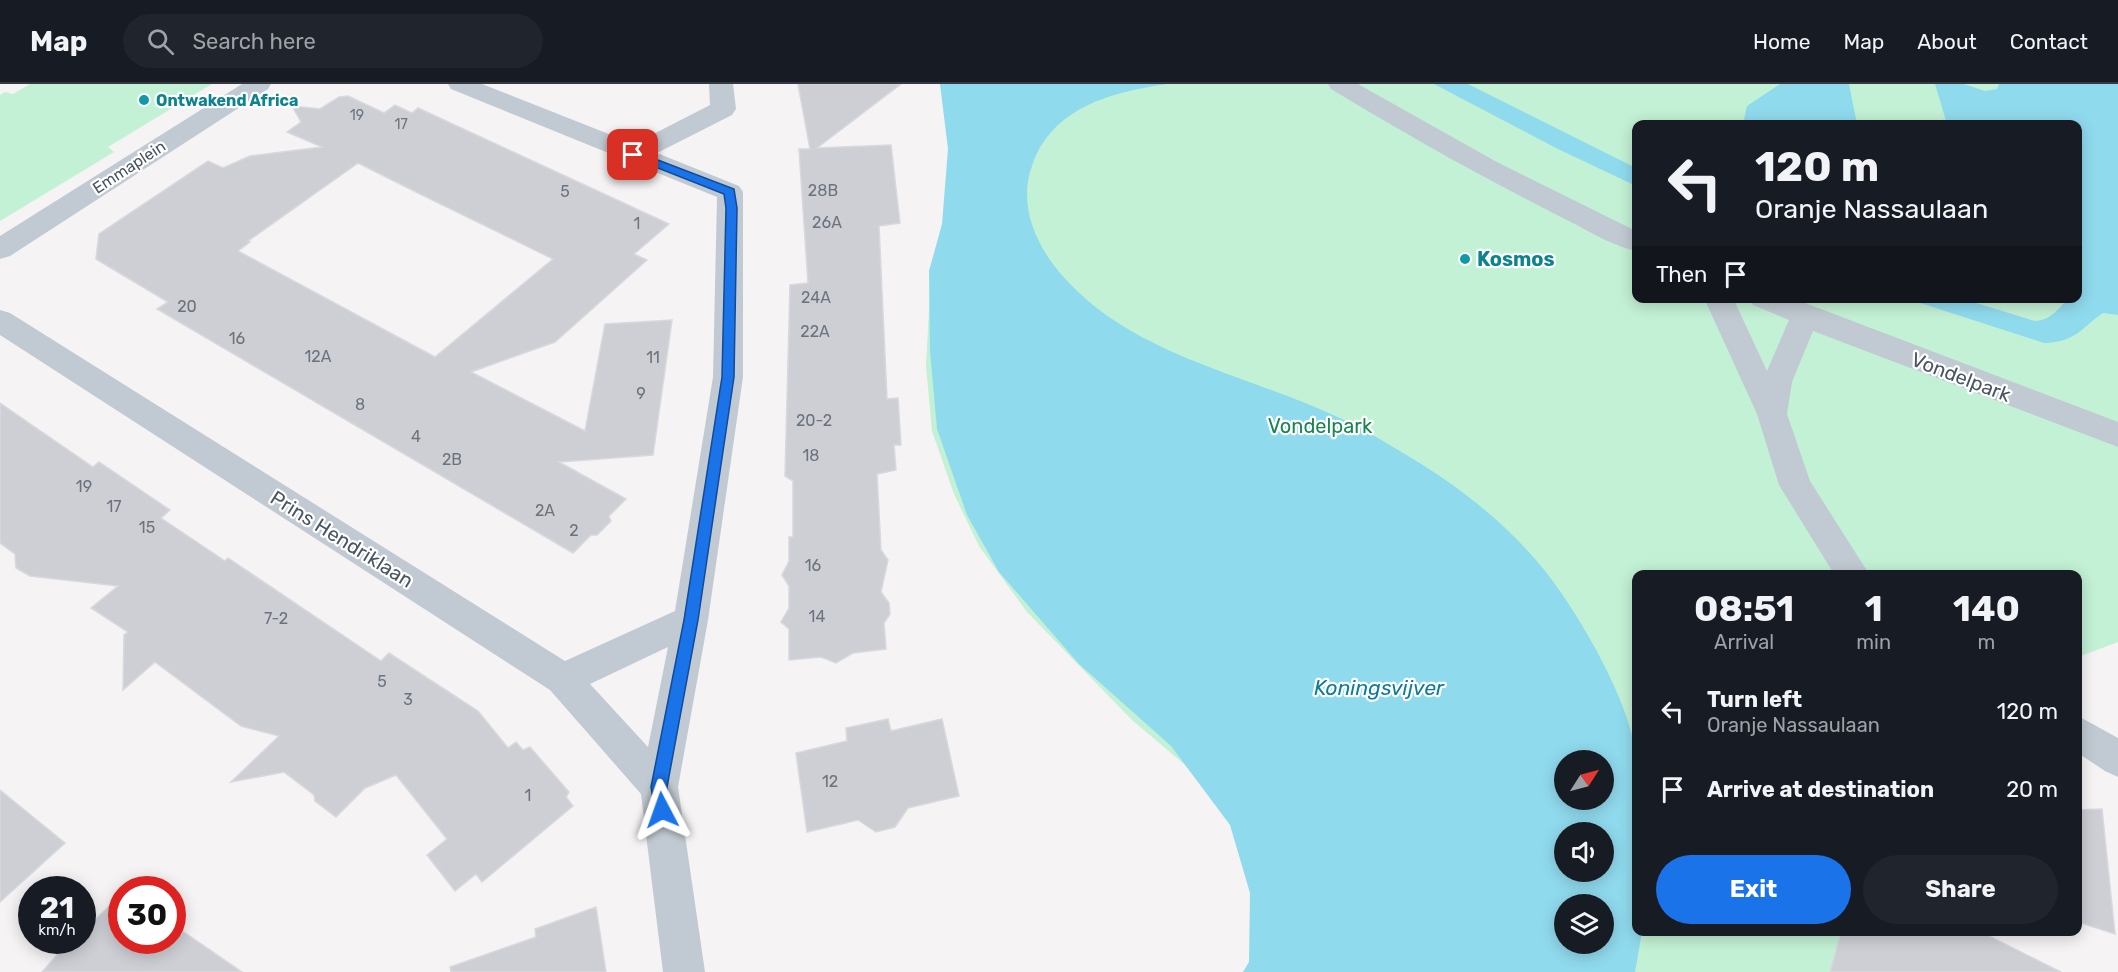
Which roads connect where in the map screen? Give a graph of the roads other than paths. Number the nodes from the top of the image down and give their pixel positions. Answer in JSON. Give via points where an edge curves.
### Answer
{"nodes":[{"id":1,"x":259,"y":84,"type":"edge"},
{"id":2,"x":460,"y":84,"type":"edge"},
{"id":3,"x":721,"y":84,"type":"edge"},
{"id":4,"x":1340,"y":84,"type":"edge"},
{"id":5,"x":633,"y":155,"type":"junction"},
{"id":6,"x":1632,"y":240,"type":"edge"},
{"id":7,"x":0,"y":249,"type":"edge"},
{"id":8,"x":1720,"y":303,"type":"edge"},
{"id":9,"x":1775,"y":303,"type":"edge"},
{"id":10,"x":1805,"y":316,"type":"junction"},
{"id":11,"x":0,"y":321,"type":"edge"},
{"id":12,"x":1772,"y":414,"type":"junction"},
{"id":13,"x":2118,"y":435,"type":"edge"},
{"id":14,"x":1849,"y":570,"type":"edge"},
{"id":15,"x":691,"y":620,"type":"junction"},
{"id":16,"x":562,"y":680,"type":"junction"},
{"id":17,"x":2082,"y":736,"type":"edge"},
{"id":18,"x":2118,"y":759,"type":"edge"},
{"id":19,"x":659,"y":787,"type":"junction"},
{"id":20,"x":684,"y":972,"type":"edge"}],
"edges":[{"from":1,"to":7,"type":"street","name":"Emmaplein"},
{"from":2,"to":5,"type":"street"},
{"from":3,"to":5,"type":"street","via":[[723,109]]},
{"from":4,"to":6,"type":"street","via":[[1490,169]]},
{"from":5,"to":15,"type":"street","via":[[730,192],[728,377]]},
{"from":8,"to":12,"type":"street"},
{"from":9,"to":10,"type":"street","name":"Vondelpark"},
{"from":10,"to":12,"type":"street","via":[[1777,382]]},
{"from":10,"to":13,"type":"street","name":"Vondelpark"},
{"from":11,"to":16,"type":"street","name":"Prins Hendriklaan"},
{"from":12,"to":14,"type":"street","via":[[1795,485]]},
{"from":15,"to":16,"type":"street"},
{"from":15,"to":19,"type":"street"},
{"from":16,"to":19,"type":"street","name":"Prins Hendriklaan"},
{"from":17,"to":18,"type":"street"},
{"from":19,"to":20,"type":"street"}]}
